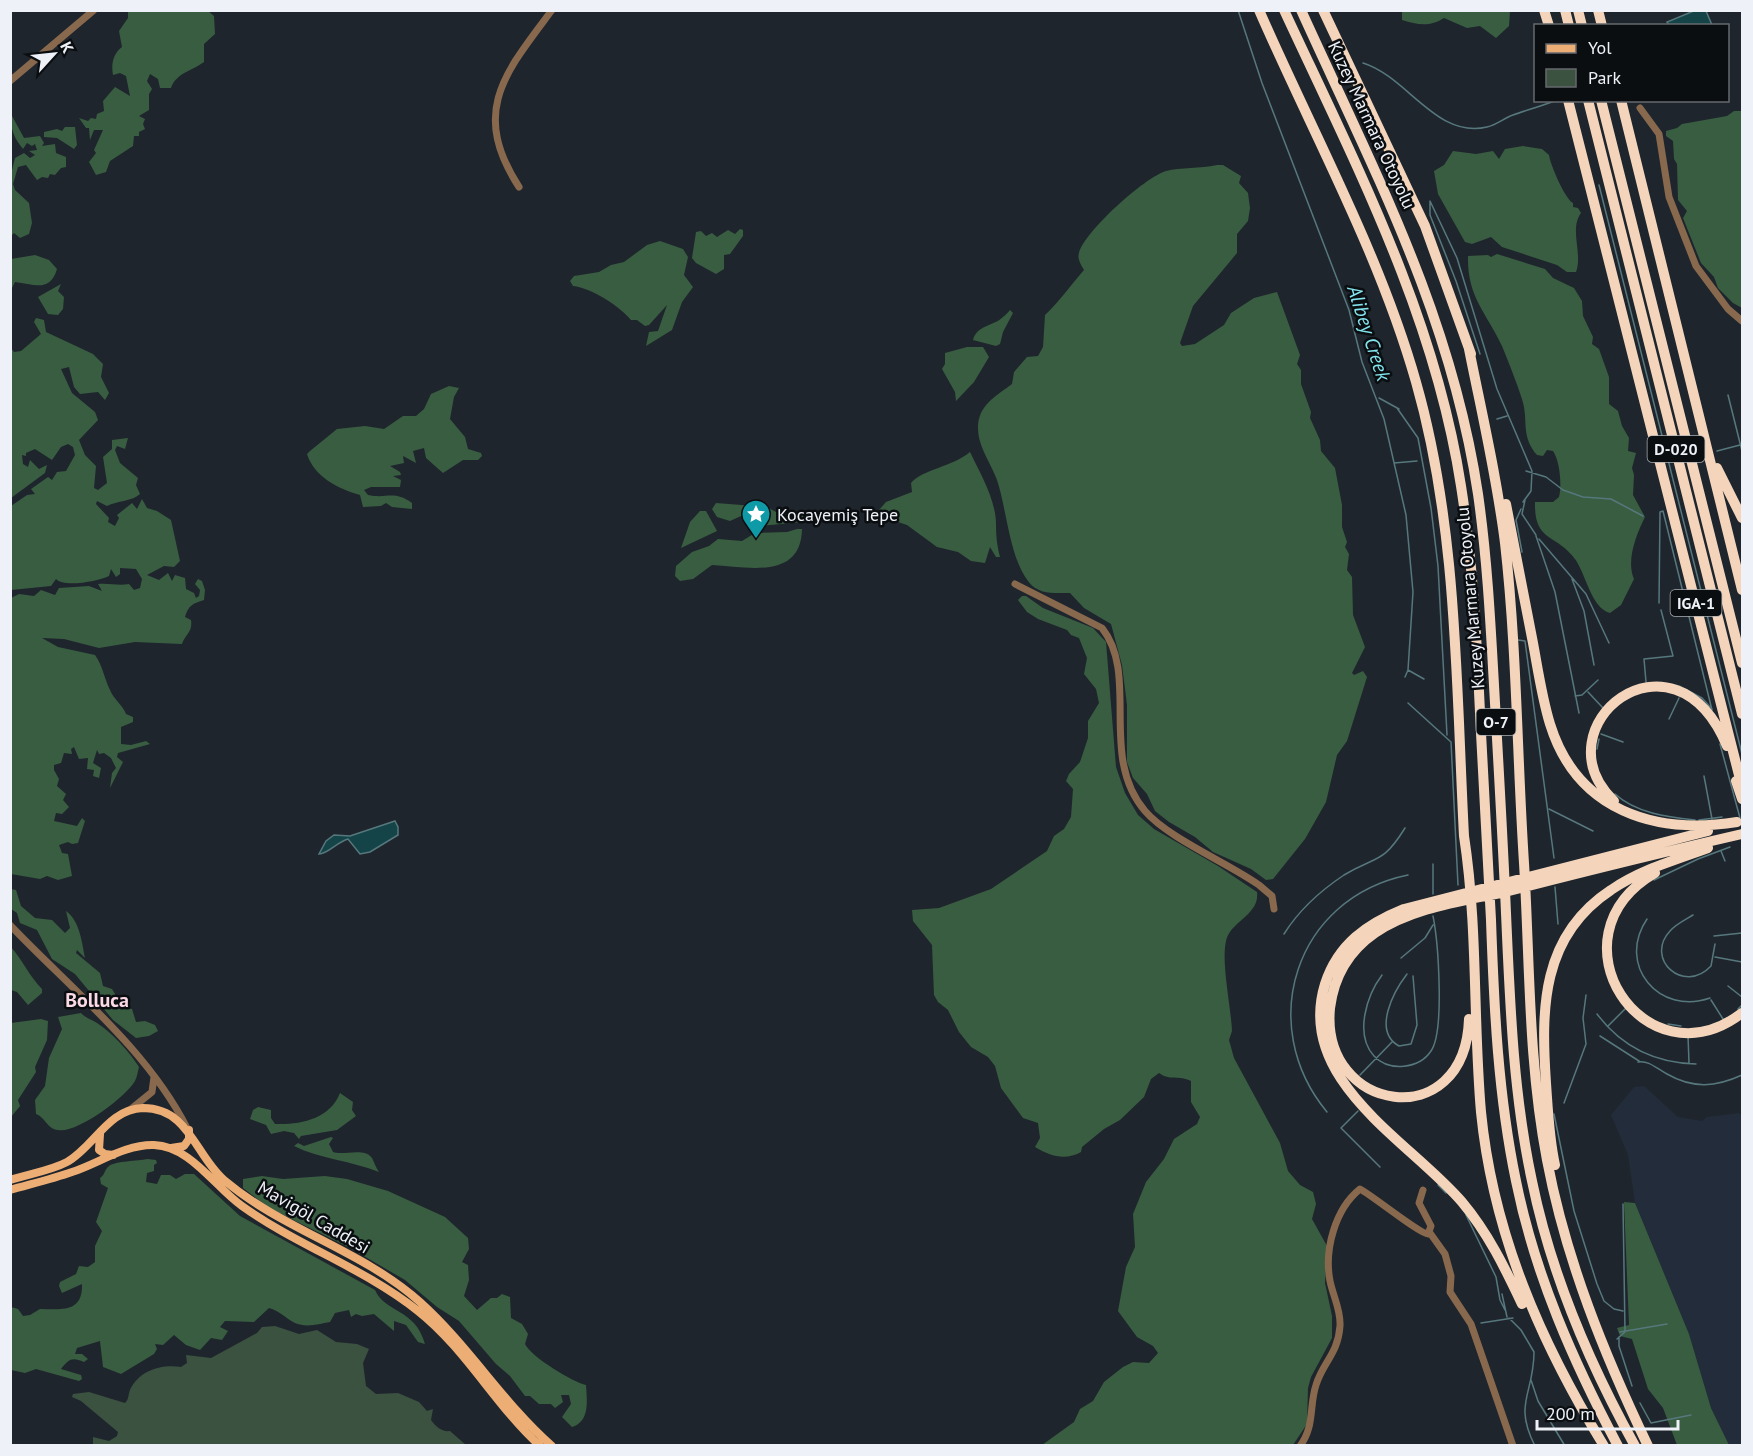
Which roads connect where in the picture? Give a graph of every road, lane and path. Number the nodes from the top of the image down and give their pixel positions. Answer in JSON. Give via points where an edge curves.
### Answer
{"nodes":[{"id":1,"x":94,"y":10,"type":"edge"},
{"id":2,"x":552,"y":10,"type":"edge"},
{"id":3,"x":1259,"y":10,"type":"edge"},
{"id":4,"x":1284,"y":10,"type":"edge"},
{"id":5,"x":1301,"y":10,"type":"edge"},
{"id":6,"x":1323,"y":10,"type":"edge"},
{"id":7,"x":1329,"y":10,"type":"edge"},
{"id":8,"x":1348,"y":59,"type":"junction"},
{"id":9,"x":10,"y":81,"type":"edge"},
{"id":10,"x":1568,"y":102,"type":"edge"},
{"id":11,"x":1588,"y":102,"type":"edge"},
{"id":12,"x":1602,"y":102,"type":"edge"},
{"id":13,"x":1621,"y":102,"type":"edge"},
{"id":14,"x":1640,"y":108,"type":"dead end"},
{"id":15,"x":519,"y":187,"type":"dead end"},
{"id":16,"x":1743,"y":321,"type":"edge"},
{"id":17,"x":1469,"y":349,"type":"junction"},
{"id":18,"x":1696,"y":402,"type":"junction"},
{"id":19,"x":1743,"y":518,"type":"edge"},
{"id":20,"x":1015,"y":584,"type":"dead end"},
{"id":21,"x":1743,"y":590,"type":"edge"},
{"id":22,"x":1743,"y":663,"type":"edge"},
{"id":23,"x":1743,"y":714,"type":"edge"},
{"id":24,"x":1743,"y":787,"type":"edge"},
{"id":25,"x":1743,"y":799,"type":"edge"},
{"id":26,"x":1658,"y":822,"type":"junction"},
{"id":27,"x":1740,"y":822,"type":"edge"},
{"id":28,"x":1742,"y":835,"type":"edge"},
{"id":29,"x":1464,"y":836,"type":"junction"},
{"id":30,"x":1704,"y":849,"type":"junction"},
{"id":31,"x":1538,"y":878,"type":"junction"},
{"id":32,"x":1456,"y":899,"type":"junction"},
{"id":33,"x":1274,"y":909,"type":"dead end"},
{"id":34,"x":10,"y":925,"type":"edge"},
{"id":35,"x":1743,"y":1013,"type":"edge"},
{"id":36,"x":154,"y":1077,"type":"junction"},
{"id":37,"x":130,"y":1109,"type":"junction"},
{"id":38,"x":102,"y":1129,"type":"junction"},
{"id":39,"x":189,"y":1131,"type":"junction"},
{"id":40,"x":170,"y":1148,"type":"junction"},
{"id":41,"x":117,"y":1155,"type":"junction"},
{"id":42,"x":10,"y":1180,"type":"edge"},
{"id":43,"x":10,"y":1190,"type":"edge"},
{"id":44,"x":1424,"y":1190,"type":"dead end"},
{"id":45,"x":1430,"y":1233,"type":"junction"},
{"id":46,"x":1602,"y":1342,"type":"junction"},
{"id":47,"x":1583,"y":1411,"type":"junction"},
{"id":48,"x":540,"y":1446,"type":"edge"},
{"id":49,"x":552,"y":1446,"type":"edge"},
{"id":50,"x":1300,"y":1446,"type":"edge"},
{"id":51,"x":1513,"y":1446,"type":"edge"},
{"id":52,"x":1604,"y":1446,"type":"edge"},
{"id":53,"x":1618,"y":1446,"type":"edge"},
{"id":54,"x":1635,"y":1446,"type":"edge"},
{"id":55,"x":1648,"y":1446,"type":"edge"}],
"edges":[{"from":1,"to":9,"type":"street"},
{"from":2,"to":15,"type":"street","via":[[502,83],[495,109],[497,143]]},
{"from":3,"to":29,"type":"highway","via":[[1374,261],[1398,322],[1423,407],[1446,534]]},
{"from":4,"to":53,"type":"highway","name":"Kuzey Marmara Otoyolu","number":"O-7","via":[[1399,261],[1449,423],[1465,511],[1474,599],[1496,1031],[1507,1133],[1523,1214],[1550,1300]]},
{"from":5,"to":54,"type":"highway","name":"Kuzey Marmara Otoyolu","number":"O-7","via":[[1401,225],[1433,308],[1460,400],[1487,569],[1512,1036],[1525,1147],[1540,1215],[1566,1299],[1595,1368]]},
{"from":6,"to":8,"type":"highway"},
{"from":7,"to":8,"type":"highway"},
{"from":8,"to":17,"type":"highway","via":[[1428,233]]},
{"from":10,"to":24,"type":"highway","number":"IGA-1"},
{"from":11,"to":23,"type":"highway","number":"D-020"},
{"from":12,"to":22,"type":"highway","number":"D-020"},
{"from":13,"to":18,"type":"highway"},
{"from":14,"to":16,"type":"street","via":[[1659,134],[1669,197],[1696,266],[1723,303]]},
{"from":17,"to":26,"type":"highway","via":[[1486,406],[1544,702],[1556,740],[1570,765],[1595,794],[1620,810]]},
{"from":17,"to":46,"type":"highway","via":[[1493,465],[1508,574],[1531,1036],[1540,1122],[1565,1235]]},
{"from":18,"to":19,"type":"highway","via":[[1719,474]]},
{"from":18,"to":21,"type":"highway"},
{"from":20,"to":33,"type":"street","via":[[1097,623],[1106,632],[1116,663],[1123,768],[1139,802],[1154,820],[1259,885],[1272,896]]},
{"from":25,"to":26,"type":"highway","via":[[1723,737],[1704,706],[1673,688],[1641,688],[1621,697],[1603,715],[1593,738],[1592,759],[1597,778],[1610,797],[1630,811]]},
{"from":26,"to":27,"type":"highway","via":[[1699,827]]},
{"from":27,"to":31,"type":"highway"},
{"from":28,"to":30,"type":"highway"},
{"from":28,"to":31,"type":"highway"},
{"from":29,"to":32,"type":"highway","via":[[1470,1008],[1464,1052],[1454,1072],[1429,1092],[1399,1098],[1370,1091],[1351,1075],[1333,1040],[1330,1010],[1341,970],[1360,945],[1383,928]]},
{"from":29,"to":47,"type":"highway","via":[[1481,1113],[1490,1172],[1506,1238],[1528,1300]]},
{"from":30,"to":35,"type":"highway","via":[[1647,878],[1628,894],[1610,925],[1608,965],[1629,1008],[1661,1028],[1682,1032],[1708,1030]]},
{"from":30,"to":46,"type":"highway","via":[[1627,880],[1594,903],[1563,945],[1547,984],[1542,1023],[1554,1161],[1570,1235]]},
{"from":31,"to":32,"type":"highway"},
{"from":32,"to":47,"type":"highway","via":[[1411,906],[1368,926],[1347,945],[1323,991],[1322,1037],[1330,1059],[1353,1094],[1462,1201],[1479,1224],[1563,1382]]},
{"from":34,"to":36,"type":"street","via":[[129,1046]]},
{"from":36,"to":37,"type":"street","via":[[153,1092]]},
{"from":36,"to":39,"type":"street"},
{"from":37,"to":38,"type":"main road"},
{"from":37,"to":39,"type":"main road","name":"Mavigöl Caddesi","via":[[161,1111]]},
{"from":38,"to":41,"type":"main road","via":[[99,1150]]},
{"from":38,"to":42,"type":"main road","via":[[65,1163]]},
{"from":39,"to":40,"type":"main road","via":[[184,1146]]},
{"from":39,"to":49,"type":"main road","name":"Mavigöl Caddesi","via":[[212,1167],[246,1198],[382,1275],[418,1300],[463,1345],[513,1408]]},
{"from":40,"to":41,"type":"main road","via":[[145,1146]]},
{"from":40,"to":48,"type":"main road","name":"Mavigöl Caddesi","via":[[256,1216],[384,1287],[420,1312],[465,1357],[514,1420]]},
{"from":41,"to":43,"type":"main road"},
{"from":44,"to":45,"type":"street","via":[[1419,1203],[1431,1226]]},
{"from":45,"to":50,"type":"street","via":[[1420,1232],[1360,1189],[1347,1203],[1333,1233],[1329,1260],[1340,1321],[1338,1337],[1316,1385],[1312,1419]]},
{"from":45,"to":51,"type":"street","via":[[1445,1254],[1451,1276],[1450,1292],[1471,1323]]},
{"from":46,"to":55,"type":"highway"},
{"from":47,"to":52,"type":"highway"}]}
